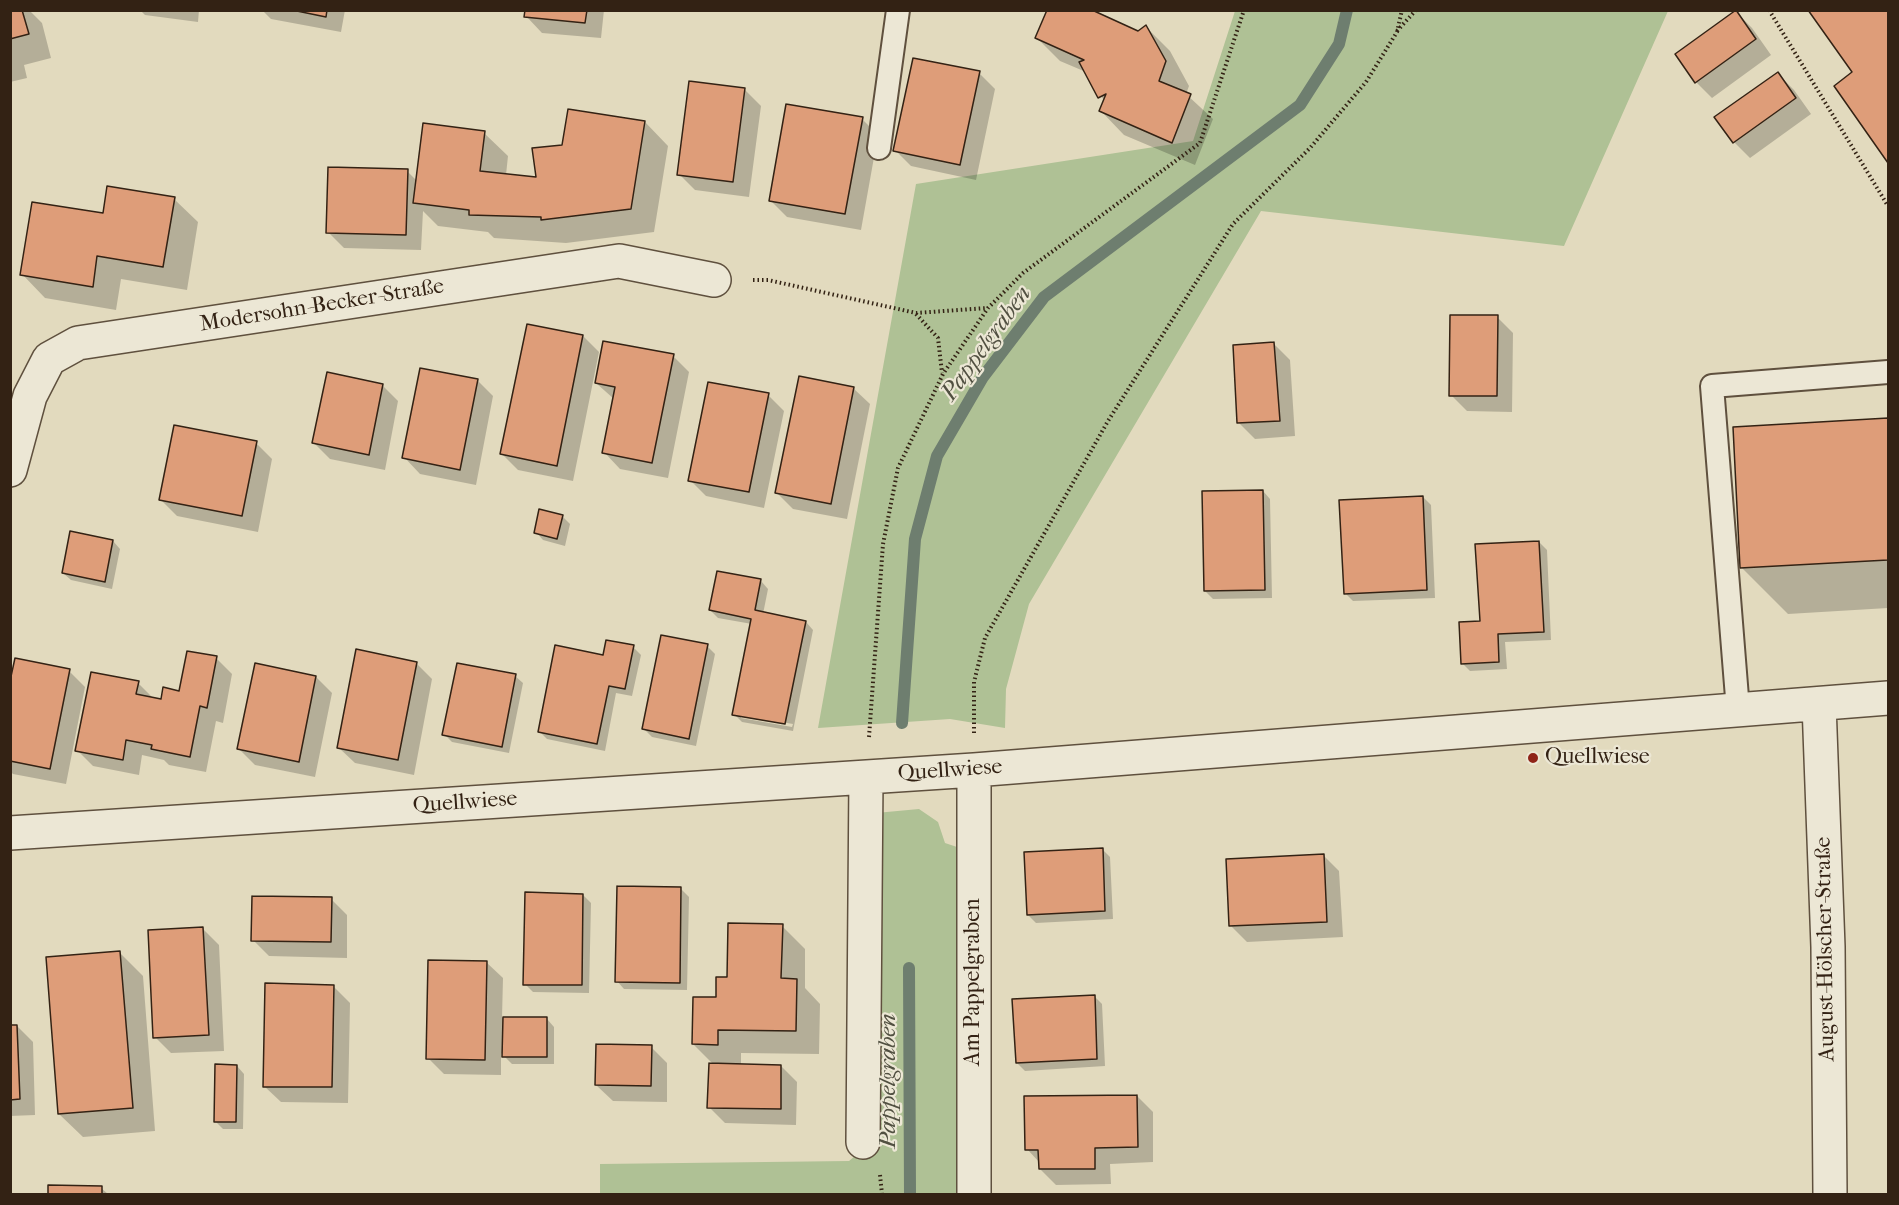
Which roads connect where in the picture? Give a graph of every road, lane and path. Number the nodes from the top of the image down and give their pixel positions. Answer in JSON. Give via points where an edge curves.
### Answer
{"nodes":[{"id":1,"x":898,"y":10,"type":"edge"},
{"id":2,"x":1244,"y":10,"type":"edge"},
{"id":3,"x":1402,"y":10,"type":"edge"},
{"id":4,"x":1416,"y":10,"type":"edge"},
{"id":5,"x":1769,"y":10,"type":"edge"},
{"id":6,"x":1397,"y":32,"type":"junction"},
{"id":7,"x":879,"y":148,"type":"dead end"},
{"id":8,"x":1888,"y":206,"type":"edge"},
{"id":9,"x":714,"y":280,"type":"joint"},
{"id":10,"x":988,"y":308,"type":"junction"},
{"id":11,"x":916,"y":313,"type":"junction"},
{"id":12,"x":1888,"y":372,"type":"edge"},
{"id":13,"x":943,"y":374,"type":"junction"},
{"id":14,"x":10,"y":470,"type":"edge"},
{"id":15,"x":1888,"y":698,"type":"edge"},
{"id":16,"x":1819,"y":704,"type":"junction"},
{"id":17,"x":1738,"y":710,"type":"junction"},
{"id":18,"x":974,"y":770,"type":"junction"},
{"id":19,"x":866,"y":777,"type":"junction"},
{"id":20,"x":10,"y":833,"type":"edge"},
{"id":21,"x":863,"y":1142,"type":"dead end"},
{"id":22,"x":974,"y":1194,"type":"edge"},
{"id":23,"x":1830,"y":1194,"type":"edge"}],
"edges":[{"from":1,"to":7,"type":"lane"},
{"from":2,"to":10,"type":"path","via":[[1200,143],[1023,273]]},
{"from":3,"to":6,"type":"path"},
{"from":4,"to":6,"type":"path"},
{"from":5,"to":8,"type":"path"},
{"from":6,"to":18,"type":"path","via":[[1366,82],[1310,147],[1233,224],[1108,421],[985,638],[974,682]]},
{"from":9,"to":11,"type":"path","via":[[768,280]]},
{"from":9,"to":14,"type":"street","name":"Modersohn-Becker-Straße","via":[[619,261],[78,342],[50,359],[30,396]]},
{"from":10,"to":11,"type":"path"},
{"from":10,"to":13,"type":"path"},
{"from":11,"to":13,"type":"path","via":[[938,338]]},
{"from":12,"to":17,"type":"lane","via":[[1712,386]]},
{"from":13,"to":19,"type":"path","via":[[898,468],[883,544]]},
{"from":15,"to":16,"type":"street","name":"Quellwiese"},
{"from":16,"to":17,"type":"street","name":"Quellwiese"},
{"from":16,"to":23,"type":"street","name":"August-Hölscher-Straße","via":[[1828,947]]},
{"from":17,"to":18,"type":"street","name":"Quellwiese"},
{"from":18,"to":19,"type":"street","name":"Quellwiese"},
{"from":18,"to":22,"type":"street","name":"Am Pappelgraben"},
{"from":19,"to":20,"type":"street","name":"Quellwiese"},
{"from":19,"to":21,"type":"street"}]}
